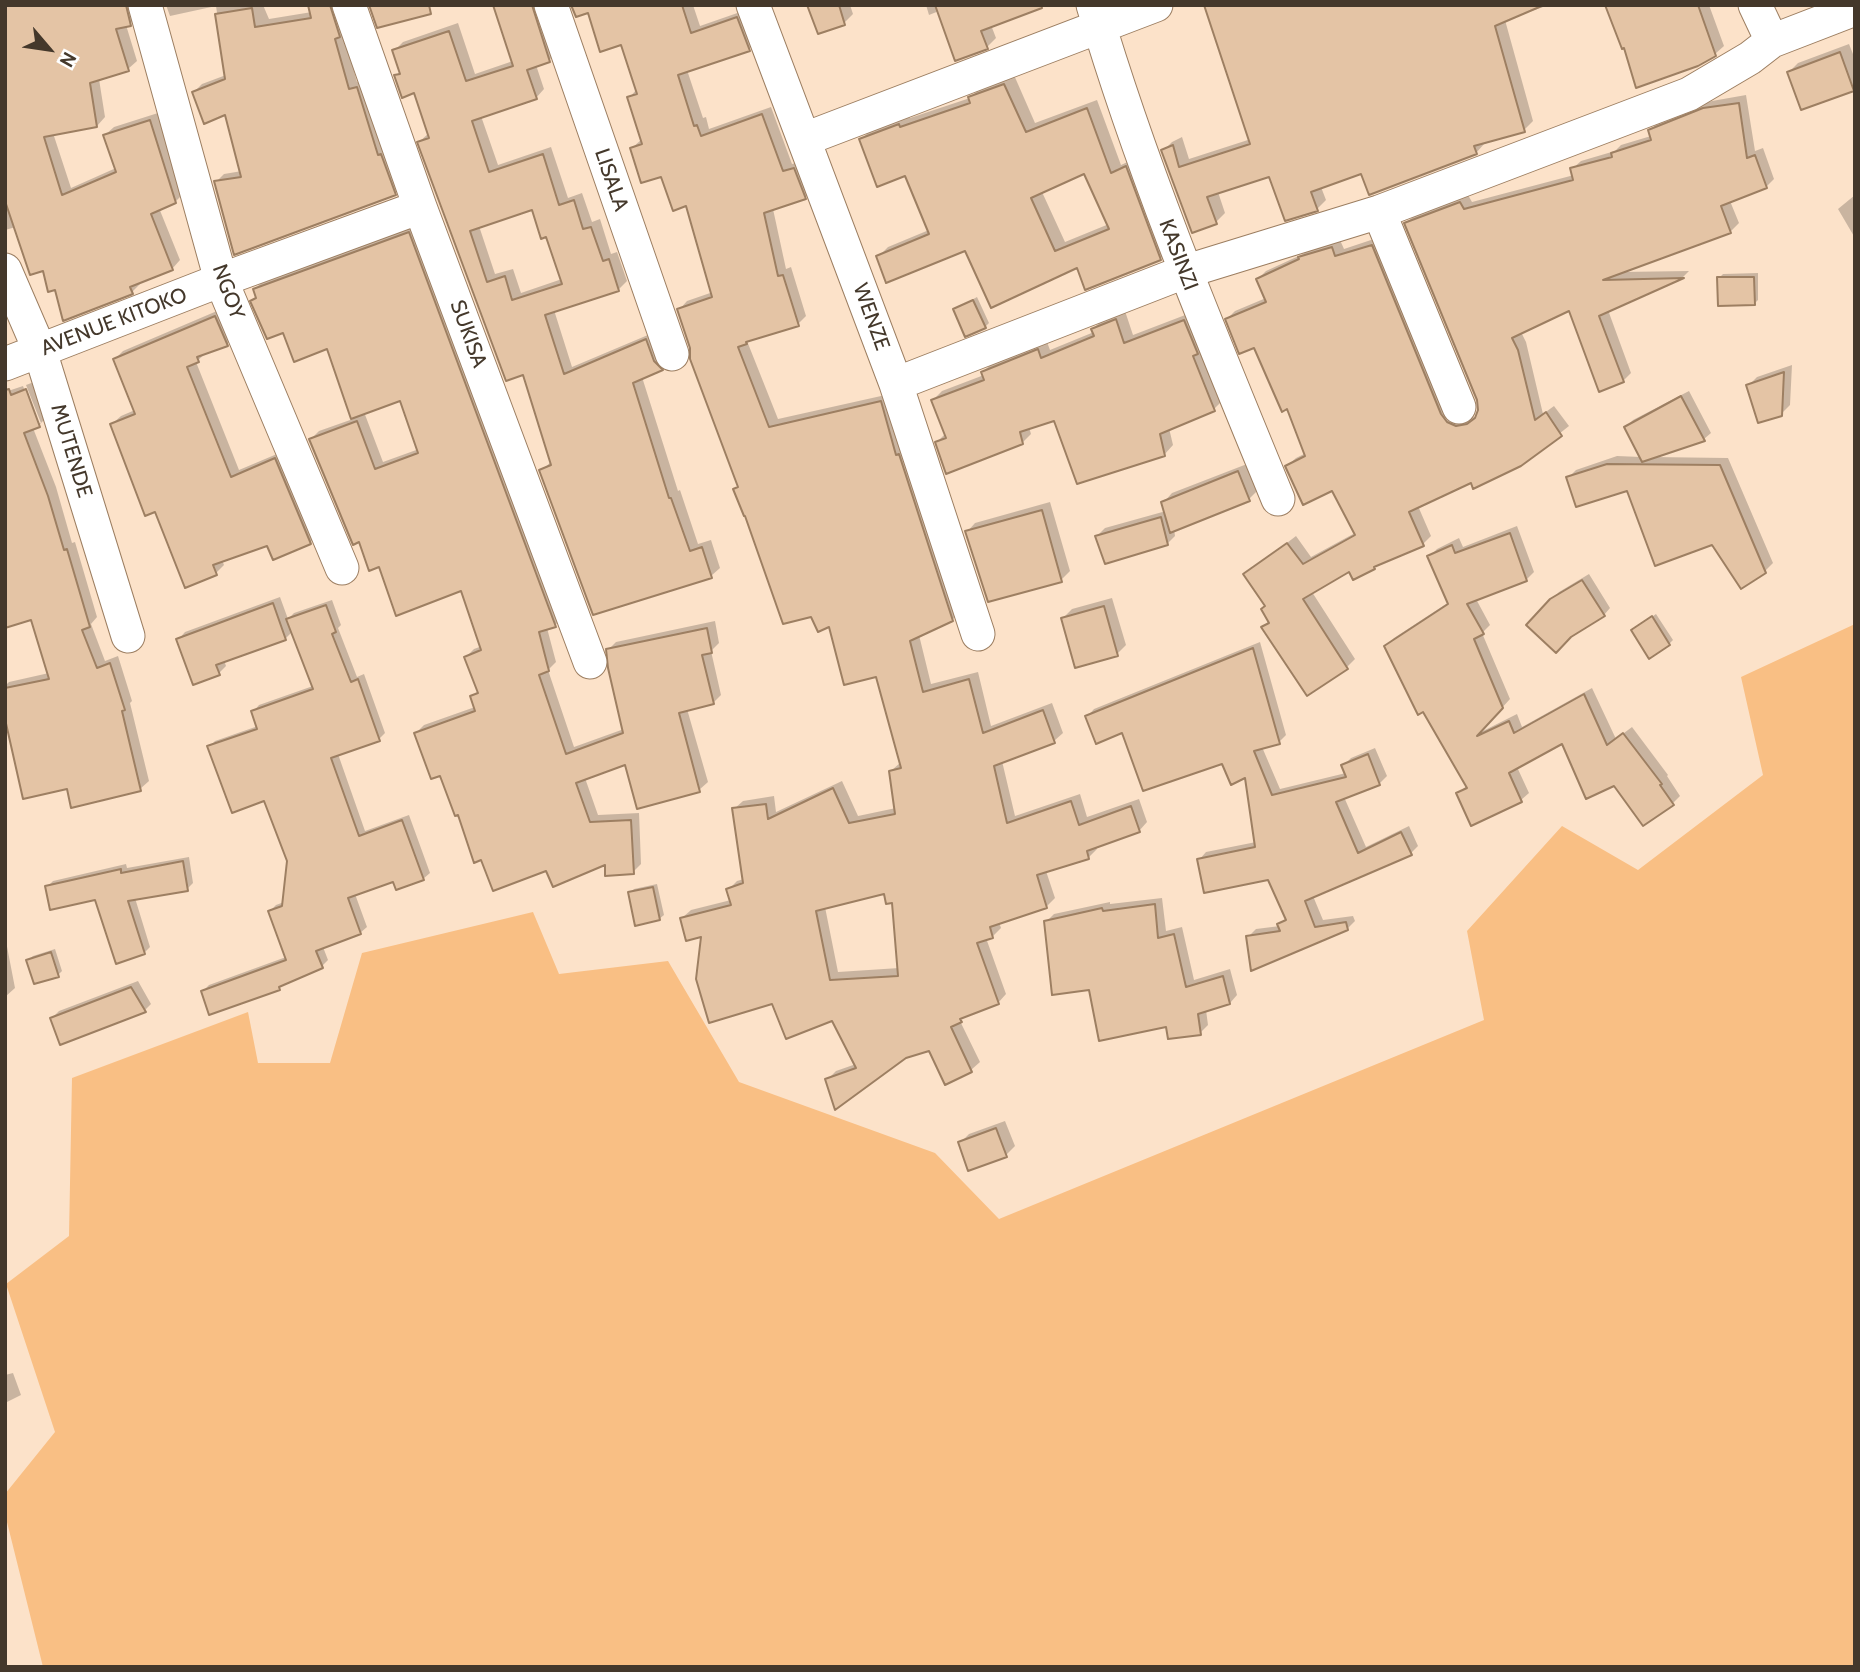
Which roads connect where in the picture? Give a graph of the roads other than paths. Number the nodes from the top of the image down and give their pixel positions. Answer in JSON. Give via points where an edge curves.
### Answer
{"nodes":[{"id":1,"x":145,"y":5,"type":"edge"},
{"id":2,"x":349,"y":5,"type":"edge"},
{"id":3,"x":551,"y":5,"type":"edge"},
{"id":4,"x":753,"y":5,"type":"edge"},
{"id":5,"x":1156,"y":5,"type":"edge"},
{"id":6,"x":1755,"y":5,"type":"edge"},
{"id":7,"x":1855,"y":9,"type":"edge"},
{"id":8,"x":1096,"y":15,"type":"edge"},
{"id":9,"x":1772,"y":41,"type":"junction"},
{"id":10,"x":805,"y":139,"type":"junction"},
{"id":11,"x":420,"y":207,"type":"junction"},
{"id":12,"x":1379,"y":212,"type":"junction"},
{"id":13,"x":5,"y":270,"type":"edge"},
{"id":14,"x":1184,"y":272,"type":"junction"},
{"id":15,"x":222,"y":280,"type":"junction"},
{"id":16,"x":40,"y":351,"type":"junction"},
{"id":17,"x":672,"y":354,"type":"dead end"},
{"id":18,"x":5,"y":364,"type":"edge"},
{"id":19,"x":896,"y":384,"type":"junction"},
{"id":20,"x":1459,"y":407,"type":"dead end"},
{"id":21,"x":1278,"y":499,"type":"dead end"},
{"id":22,"x":342,"y":568,"type":"dead end"},
{"id":23,"x":978,"y":634,"type":"dead end"},
{"id":24,"x":128,"y":636,"type":"dead end"},
{"id":25,"x":590,"y":662,"type":"dead end"}],
"edges":[{"from":1,"to":15,"type":"street","name":"NGOY"},
{"from":2,"to":11,"type":"street","name":"SUKISA"},
{"from":3,"to":17,"type":"street","name":"LISALA"},
{"from":4,"to":10,"type":"street","name":"WENZE"},
{"from":5,"to":8,"type":"street"},
{"from":6,"to":9,"type":"street"},
{"from":7,"to":9,"type":"street"},
{"from":8,"to":10,"type":"street"},
{"from":8,"to":14,"type":"street","name":"KASINZI","via":[[1117,88]]},
{"from":9,"to":12,"type":"street","via":[[1689,94]]},
{"from":10,"to":19,"type":"street","name":"WENZE"},
{"from":11,"to":15,"type":"street","name":"AVENUE KITOKO"},
{"from":11,"to":25,"type":"street","name":"SUKISA"},
{"from":12,"to":14,"type":"street"},
{"from":12,"to":20,"type":"street"},
{"from":13,"to":16,"type":"street","name":"MUTENDE"},
{"from":14,"to":19,"type":"street"},
{"from":14,"to":21,"type":"street","name":"KASINZI"},
{"from":15,"to":16,"type":"street","name":"AVENUE KITOKO"},
{"from":15,"to":22,"type":"street","name":"NGOY"},
{"from":16,"to":18,"type":"street","name":"AVENUE KITOKO"},
{"from":16,"to":24,"type":"street","name":"MUTENDE"},
{"from":19,"to":23,"type":"street","name":"WENZE"}]}
